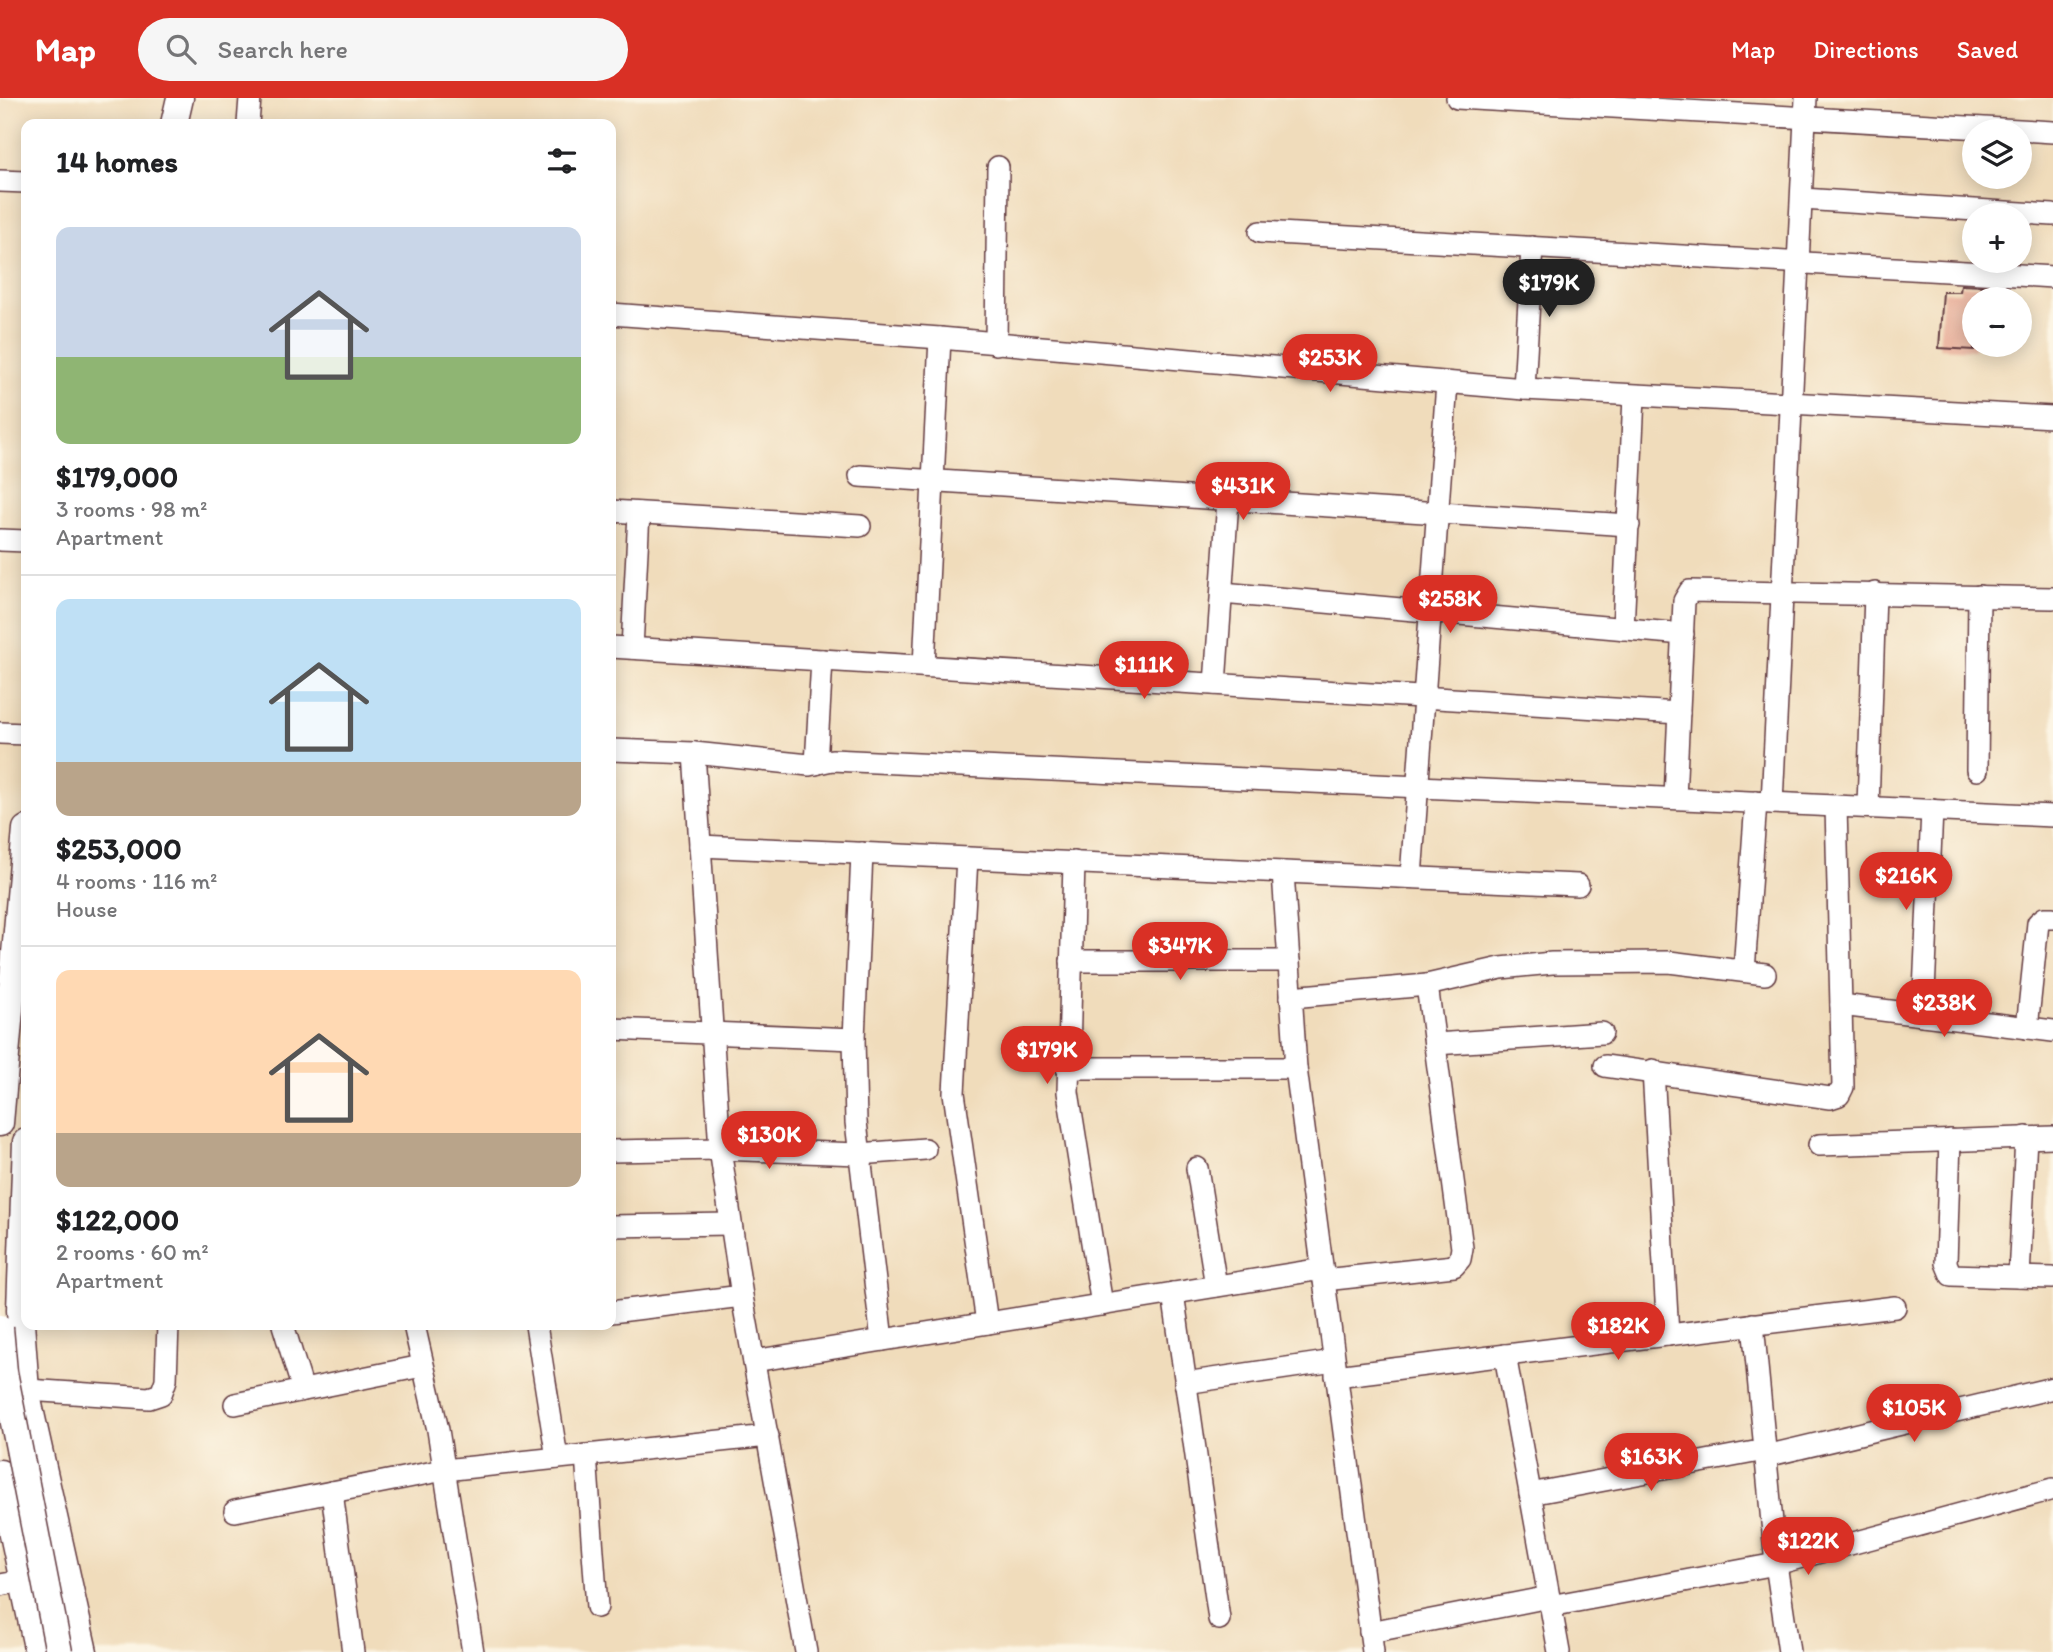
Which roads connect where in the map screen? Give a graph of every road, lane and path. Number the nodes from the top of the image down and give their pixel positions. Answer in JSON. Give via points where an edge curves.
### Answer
{"nodes":[{"id":1,"x":180,"y":98,"type":"edge"},
{"id":2,"x":250,"y":98,"type":"edge"},
{"id":3,"x":1457,"y":98,"type":"edge"},
{"id":4,"x":1806,"y":108,"type":"edge"},
{"id":5,"x":175,"y":119,"type":"edge"},
{"id":6,"x":248,"y":119,"type":"edge"},
{"id":7,"x":2053,"y":132,"type":"edge"},
{"id":8,"x":998,"y":167,"type":"dead end"},
{"id":9,"x":0,"y":181,"type":"edge"},
{"id":10,"x":21,"y":183,"type":"edge"},
{"id":11,"x":1802,"y":199,"type":"junction"},
{"id":12,"x":2053,"y":215,"type":"edge"},
{"id":13,"x":1261,"y":232,"type":"dead end"},
{"id":14,"x":1532,"y":247,"type":"junction"},
{"id":15,"x":1798,"y":263,"type":"junction"},
{"id":16,"x":2053,"y":277,"type":"edge"},
{"id":17,"x":616,"y":314,"type":"edge"},
{"id":18,"x":940,"y":338,"type":"junction"},
{"id":19,"x":996,"y":344,"type":"junction"},
{"id":20,"x":1447,"y":383,"type":"junction"},
{"id":21,"x":1524,"y":389,"type":"junction"},
{"id":22,"x":1634,"y":397,"type":"junction"},
{"id":23,"x":1791,"y":405,"type":"junction"},
{"id":24,"x":2053,"y":417,"type":"edge"},
{"id":25,"x":860,"y":476,"type":"dead end"},
{"id":26,"x":933,"y":481,"type":"junction"},
{"id":27,"x":1228,"y":500,"type":"junction"},
{"id":28,"x":616,"y":511,"type":"edge"},
{"id":29,"x":639,"y":513,"type":"junction"},
{"id":30,"x":1439,"y":513,"type":"junction"},
{"id":31,"x":1629,"y":525,"type":"junction"},
{"id":32,"x":860,"y":526,"type":"dead end"},
{"id":33,"x":0,"y":540,"type":"edge"},
{"id":34,"x":21,"y":541,"type":"edge"},
{"id":35,"x":1783,"y":591,"type":"junction"},
{"id":36,"x":1222,"y":593,"type":"junction"},
{"id":37,"x":1875,"y":593,"type":"junction"},
{"id":38,"x":1979,"y":596,"type":"junction"},
{"id":39,"x":2053,"y":598,"type":"edge"},
{"id":40,"x":1432,"y":612,"type":"junction"},
{"id":41,"x":1623,"y":629,"type":"junction"},
{"id":42,"x":1682,"y":634,"type":"junction"},
{"id":43,"x":616,"y":647,"type":"edge"},
{"id":44,"x":632,"y":648,"type":"junction"},
{"id":45,"x":822,"y":660,"type":"junction"},
{"id":46,"x":924,"y":666,"type":"junction"},
{"id":47,"x":1216,"y":684,"type":"junction"},
{"id":48,"x":1425,"y":697,"type":"junction"},
{"id":49,"x":1679,"y":713,"type":"junction"},
{"id":50,"x":0,"y":733,"type":"edge"},
{"id":51,"x":21,"y":734,"type":"edge"},
{"id":52,"x":616,"y":750,"type":"edge"},
{"id":53,"x":694,"y":753,"type":"junction"},
{"id":54,"x":816,"y":764,"type":"junction"},
{"id":55,"x":1977,"y":770,"type":"dead end"},
{"id":56,"x":1418,"y":786,"type":"junction"},
{"id":57,"x":1675,"y":798,"type":"junction"},
{"id":58,"x":1764,"y":802,"type":"junction"},
{"id":59,"x":1836,"y":806,"type":"junction"},
{"id":60,"x":1868,"y":807,"type":"junction"},
{"id":61,"x":1932,"y":810,"type":"junction"},
{"id":62,"x":2053,"y":816,"type":"edge"},
{"id":63,"x":700,"y":846,"type":"junction"},
{"id":64,"x":862,"y":853,"type":"junction"},
{"id":65,"x":967,"y":858,"type":"junction"},
{"id":66,"x":1074,"y":862,"type":"junction"},
{"id":67,"x":1283,"y":872,"type":"junction"},
{"id":68,"x":1411,"y":877,"type":"junction"},
{"id":69,"x":1578,"y":885,"type":"dead end"},
{"id":70,"x":21,"y":906,"type":"edge"},
{"id":71,"x":2053,"y":918,"type":"edge"},
{"id":72,"x":21,"y":925,"type":"edge"},
{"id":73,"x":1,"y":959,"type":"edge"},
{"id":74,"x":1071,"y":961,"type":"junction"},
{"id":75,"x":1289,"y":961,"type":"junction"},
{"id":76,"x":1744,"y":971,"type":"junction"},
{"id":77,"x":1765,"y":974,"type":"dead end"},
{"id":78,"x":1427,"y":985,"type":"junction"},
{"id":79,"x":1291,"y":997,"type":"junction"},
{"id":80,"x":1841,"y":1005,"type":"junction"},
{"id":81,"x":1923,"y":1015,"type":"junction"},
{"id":82,"x":2027,"y":1028,"type":"junction"},
{"id":83,"x":616,"y":1029,"type":"edge"},
{"id":84,"x":2053,"y":1031,"type":"edge"},
{"id":85,"x":713,"y":1033,"type":"junction"},
{"id":86,"x":1602,"y":1033,"type":"dead end"},
{"id":87,"x":853,"y":1039,"type":"junction"},
{"id":88,"x":1435,"y":1044,"type":"junction"},
{"id":89,"x":1605,"y":1066,"type":"dead end"},
{"id":90,"x":1067,"y":1068,"type":"junction"},
{"id":91,"x":1296,"y":1068,"type":"junction"},
{"id":92,"x":1653,"y":1070,"type":"junction"},
{"id":93,"x":0,"y":1123,"type":"edge"},
{"id":94,"x":2053,"y":1136,"type":"edge"},
{"id":95,"x":2026,"y":1137,"type":"junction"},
{"id":96,"x":1950,"y":1140,"type":"junction"},
{"id":97,"x":1819,"y":1144,"type":"dead end"},
{"id":98,"x":719,"y":1149,"type":"junction"},
{"id":99,"x":925,"y":1149,"type":"dead end"},
{"id":100,"x":616,"y":1151,"type":"edge"},
{"id":101,"x":859,"y":1154,"type":"junction"},
{"id":102,"x":1197,"y":1168,"type":"dead end"},
{"id":103,"x":730,"y":1224,"type":"junction"},
{"id":104,"x":616,"y":1226,"type":"edge"},
{"id":105,"x":1323,"y":1275,"type":"junction"},
{"id":106,"x":2020,"y":1277,"type":"junction"},
{"id":107,"x":2053,"y":1278,"type":"edge"},
{"id":108,"x":21,"y":1282,"type":"edge"},
{"id":109,"x":1216,"y":1286,"type":"junction"},
{"id":110,"x":1173,"y":1293,"type":"junction"},
{"id":111,"x":742,"y":1296,"type":"junction"},
{"id":112,"x":1102,"y":1305,"type":"junction"},
{"id":113,"x":1895,"y":1307,"type":"dead end"},
{"id":114,"x":616,"y":1311,"type":"edge"},
{"id":115,"x":987,"y":1323,"type":"junction"},
{"id":116,"x":21,"y":1324,"type":"edge"},
{"id":117,"x":1753,"y":1324,"type":"junction"},
{"id":118,"x":0,"y":1328,"type":"edge"},
{"id":119,"x":21,"y":1330,"type":"edge"},
{"id":120,"x":168,"y":1330,"type":"edge"},
{"id":121,"x":285,"y":1330,"type":"edge"},
{"id":122,"x":415,"y":1330,"type":"edge"},
{"id":123,"x":537,"y":1330,"type":"edge"},
{"id":124,"x":1668,"y":1335,"type":"junction"},
{"id":125,"x":881,"y":1340,"type":"junction"},
{"id":126,"x":1505,"y":1355,"type":"junction"},
{"id":127,"x":754,"y":1361,"type":"junction"},
{"id":128,"x":422,"y":1366,"type":"junction"},
{"id":129,"x":1335,"y":1369,"type":"junction"},
{"id":130,"x":1185,"y":1383,"type":"junction"},
{"id":131,"x":0,"y":1387,"type":"edge"},
{"id":132,"x":2053,"y":1388,"type":"edge"},
{"id":133,"x":303,"y":1390,"type":"junction"},
{"id":134,"x":26,"y":1391,"type":"junction"},
{"id":135,"x":235,"y":1404,"type":"dead end"},
{"id":136,"x":768,"y":1436,"type":"junction"},
{"id":137,"x":1765,"y":1453,"type":"junction"},
{"id":138,"x":586,"y":1455,"type":"junction"},
{"id":139,"x":557,"y":1458,"type":"junction"},
{"id":140,"x":444,"y":1470,"type":"junction"},
{"id":141,"x":0,"y":1473,"type":"edge"},
{"id":142,"x":2053,"y":1489,"type":"edge"},
{"id":143,"x":332,"y":1492,"type":"junction"},
{"id":144,"x":1530,"y":1494,"type":"junction"},
{"id":145,"x":235,"y":1511,"type":"dead end"},
{"id":146,"x":1776,"y":1564,"type":"junction"},
{"id":147,"x":11,"y":1583,"type":"edge"},
{"id":148,"x":1550,"y":1601,"type":"junction"},
{"id":149,"x":597,"y":1607,"type":"dead end"},
{"id":150,"x":1219,"y":1619,"type":"dead end"},
{"id":151,"x":1372,"y":1642,"type":"edge"},
{"id":152,"x":38,"y":1652,"type":"edge"},
{"id":153,"x":59,"y":1652,"type":"edge"},
{"id":154,"x":84,"y":1652,"type":"edge"},
{"id":155,"x":353,"y":1652,"type":"edge"},
{"id":156,"x":473,"y":1652,"type":"edge"},
{"id":157,"x":806,"y":1652,"type":"edge"},
{"id":158,"x":1559,"y":1652,"type":"edge"},
{"id":159,"x":1789,"y":1652,"type":"edge"}],
"edges":[{"from":1,"to":5,"type":"main road"},
{"from":2,"to":6,"type":"street"},
{"from":3,"to":4,"type":"street"},
{"from":4,"to":7,"type":"street"},
{"from":4,"to":11,"type":"street"},
{"from":8,"to":19,"type":"street"},
{"from":9,"to":10,"type":"street"},
{"from":11,"to":12,"type":"street"},
{"from":11,"to":15,"type":"street"},
{"from":13,"to":14,"type":"street"},
{"from":14,"to":15,"type":"street"},
{"from":14,"to":21,"type":"street"},
{"from":15,"to":16,"type":"street"},
{"from":15,"to":23,"type":"street"},
{"from":17,"to":18,"type":"street"},
{"from":18,"to":19,"type":"street"},
{"from":18,"to":26,"type":"street"},
{"from":19,"to":20,"type":"street"},
{"from":20,"to":21,"type":"street"},
{"from":20,"to":30,"type":"street"},
{"from":21,"to":22,"type":"street"},
{"from":22,"to":23,"type":"street"},
{"from":22,"to":31,"type":"street"},
{"from":23,"to":24,"type":"street"},
{"from":23,"to":35,"type":"street"},
{"from":25,"to":26,"type":"street"},
{"from":26,"to":27,"type":"street"},
{"from":26,"to":46,"type":"street"},
{"from":27,"to":30,"type":"street"},
{"from":27,"to":36,"type":"street"},
{"from":28,"to":29,"type":"street"},
{"from":29,"to":32,"type":"street"},
{"from":29,"to":44,"type":"street"},
{"from":30,"to":31,"type":"street"},
{"from":30,"to":40,"type":"street"},
{"from":31,"to":41,"type":"street"},
{"from":33,"to":34,"type":"street"},
{"from":35,"to":37,"type":"street"},
{"from":35,"to":42,"type":"street","via":[[1690,591],[1684,601]]},
{"from":35,"to":58,"type":"street"},
{"from":36,"to":40,"type":"street"},
{"from":36,"to":47,"type":"street"},
{"from":37,"to":38,"type":"street"},
{"from":37,"to":60,"type":"street"},
{"from":38,"to":39,"type":"street"},
{"from":38,"to":55,"type":"street"},
{"from":40,"to":41,"type":"street"},
{"from":40,"to":48,"type":"street"},
{"from":41,"to":42,"type":"street"},
{"from":42,"to":49,"type":"street"},
{"from":43,"to":44,"type":"street"},
{"from":44,"to":45,"type":"street"},
{"from":45,"to":46,"type":"street"},
{"from":45,"to":54,"type":"street"},
{"from":46,"to":47,"type":"street"},
{"from":47,"to":48,"type":"street"},
{"from":48,"to":49,"type":"street"},
{"from":48,"to":56,"type":"street"},
{"from":49,"to":57,"type":"street"},
{"from":50,"to":51,"type":"street"},
{"from":52,"to":53,"type":"street"},
{"from":53,"to":54,"type":"street"},
{"from":53,"to":63,"type":"street"},
{"from":54,"to":56,"type":"street","via":[[832,760]]},
{"from":56,"to":57,"type":"street"},
{"from":56,"to":68,"type":"street"},
{"from":57,"to":58,"type":"street"},
{"from":58,"to":59,"type":"street"},
{"from":58,"to":76,"type":"street"},
{"from":59,"to":60,"type":"street"},
{"from":59,"to":80,"type":"street"},
{"from":60,"to":61,"type":"street"},
{"from":61,"to":62,"type":"street"},
{"from":61,"to":81,"type":"street"},
{"from":63,"to":64,"type":"street"},
{"from":63,"to":85,"type":"street"},
{"from":64,"to":65,"type":"street"},
{"from":64,"to":87,"type":"street"},
{"from":65,"to":66,"type":"street"},
{"from":65,"to":115,"type":"street","via":[[954,1093]]},
{"from":66,"to":67,"type":"street"},
{"from":66,"to":74,"type":"street"},
{"from":67,"to":68,"type":"street"},
{"from":67,"to":75,"type":"street"},
{"from":68,"to":69,"type":"street"},
{"from":70,"to":73,"type":"main road","via":[[9,925]]},
{"from":71,"to":82,"type":"street","via":[[2038,923]]},
{"from":72,"to":93,"type":"main road"},
{"from":74,"to":75,"type":"street"},
{"from":74,"to":90,"type":"street"},
{"from":75,"to":79,"type":"street"},
{"from":76,"to":77,"type":"street"},
{"from":76,"to":78,"type":"street","via":[[1669,962],[1552,963],[1501,968]]},
{"from":78,"to":79,"type":"street"},
{"from":78,"to":88,"type":"street"},
{"from":79,"to":91,"type":"street"},
{"from":80,"to":81,"type":"street"},
{"from":80,"to":92,"type":"street","via":[[1843,1087],[1839,1096]]},
{"from":81,"to":82,"type":"street"},
{"from":82,"to":84,"type":"street"},
{"from":83,"to":85,"type":"street"},
{"from":85,"to":87,"type":"street"},
{"from":85,"to":98,"type":"street"},
{"from":86,"to":88,"type":"street"},
{"from":87,"to":101,"type":"street"},
{"from":88,"to":105,"type":"street","via":[[1460,1259],[1454,1266]]},
{"from":89,"to":92,"type":"street"},
{"from":90,"to":91,"type":"street"},
{"from":90,"to":112,"type":"street"},
{"from":91,"to":105,"type":"street"},
{"from":92,"to":124,"type":"street"},
{"from":94,"to":95,"type":"street"},
{"from":95,"to":96,"type":"street"},
{"from":95,"to":106,"type":"street"},
{"from":96,"to":97,"type":"street"},
{"from":96,"to":106,"type":"street","via":[[1946,1264],[1951,1275]]},
{"from":98,"to":100,"type":"street"},
{"from":98,"to":101,"type":"street"},
{"from":98,"to":103,"type":"street"},
{"from":99,"to":101,"type":"street"},
{"from":101,"to":125,"type":"street"},
{"from":102,"to":109,"type":"street"},
{"from":103,"to":104,"type":"street"},
{"from":103,"to":111,"type":"street"},
{"from":105,"to":109,"type":"street"},
{"from":105,"to":129,"type":"street"},
{"from":106,"to":107,"type":"street"},
{"from":108,"to":116,"type":"main road"},
{"from":109,"to":110,"type":"street"},
{"from":110,"to":112,"type":"street"},
{"from":110,"to":130,"type":"street"},
{"from":111,"to":114,"type":"street"},
{"from":111,"to":127,"type":"street"},
{"from":112,"to":115,"type":"street"},
{"from":113,"to":117,"type":"street"},
{"from":115,"to":125,"type":"street"},
{"from":117,"to":124,"type":"street"},
{"from":117,"to":137,"type":"street"},
{"from":118,"to":153,"type":"main road","bridge":true,"via":[[4,1373]]},
{"from":119,"to":134,"type":"main road"},
{"from":120,"to":134,"type":"street","via":[[161,1394],[149,1398]]},
{"from":121,"to":133,"type":"street"},
{"from":122,"to":128,"type":"street"},
{"from":123,"to":139,"type":"street"},
{"from":124,"to":126,"type":"street"},
{"from":125,"to":127,"type":"street"},
{"from":126,"to":129,"type":"street"},
{"from":126,"to":144,"type":"street"},
{"from":127,"to":136,"type":"street"},
{"from":128,"to":133,"type":"street"},
{"from":128,"to":140,"type":"street"},
{"from":129,"to":130,"type":"street"},
{"from":129,"to":151,"type":"street"},
{"from":130,"to":150,"type":"street"},
{"from":131,"to":134,"type":"street"},
{"from":132,"to":137,"type":"street"},
{"from":133,"to":135,"type":"street"},
{"from":134,"to":154,"type":"main road"},
{"from":136,"to":138,"type":"street"},
{"from":136,"to":157,"type":"street"},
{"from":137,"to":144,"type":"street"},
{"from":137,"to":146,"type":"street"},
{"from":138,"to":139,"type":"street"},
{"from":138,"to":149,"type":"street"},
{"from":139,"to":140,"type":"street"},
{"from":140,"to":143,"type":"street"},
{"from":140,"to":156,"type":"street"},
{"from":141,"to":147,"type":"main road"},
{"from":142,"to":146,"type":"street"},
{"from":143,"to":145,"type":"street"},
{"from":143,"to":155,"type":"street"},
{"from":144,"to":148,"type":"street"},
{"from":146,"to":148,"type":"street"},
{"from":146,"to":159,"type":"street"},
{"from":147,"to":152,"type":"main road"},
{"from":148,"to":151,"type":"street"},
{"from":148,"to":158,"type":"street"}]}
